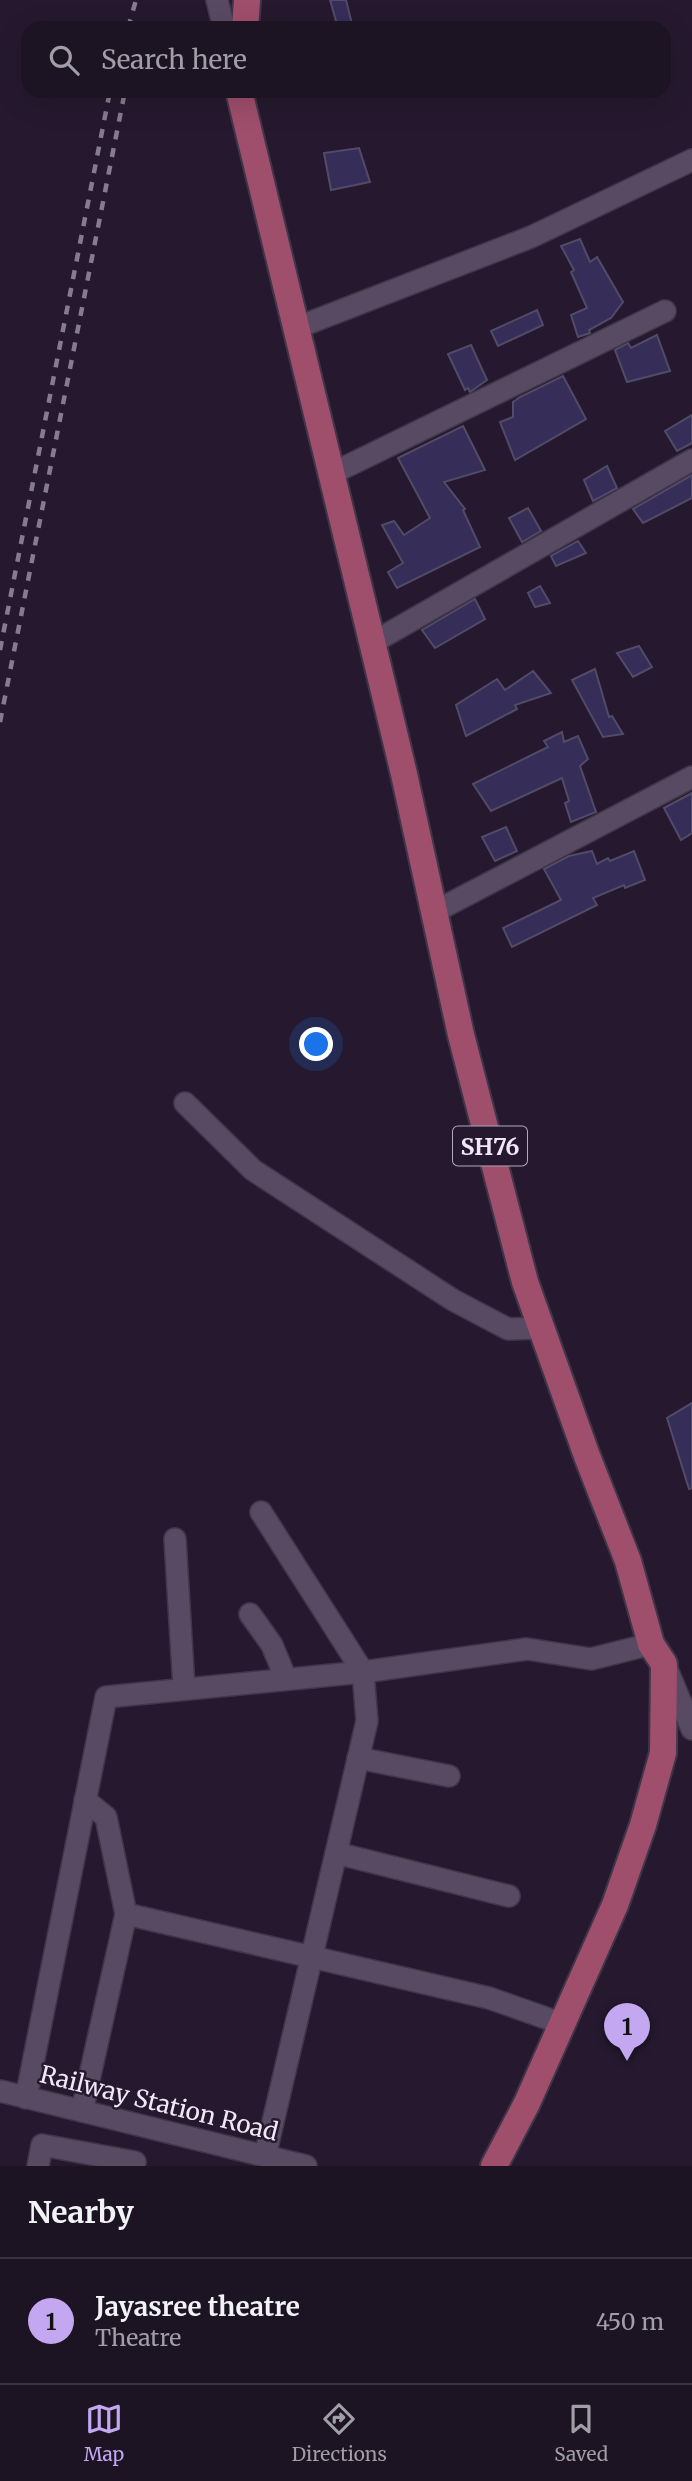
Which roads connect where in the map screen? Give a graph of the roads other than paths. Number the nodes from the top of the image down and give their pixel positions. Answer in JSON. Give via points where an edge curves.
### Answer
{"nodes":[{"id":1,"x":217,"y":0,"type":"edge"},
{"id":2,"x":247,"y":0,"type":"edge"},
{"id":3,"x":222,"y":21,"type":"edge"},
{"id":4,"x":245,"y":21,"type":"edge"},
{"id":5,"x":241,"y":98,"type":"edge"},
{"id":6,"x":692,"y":160,"type":"edge"},
{"id":7,"x":665,"y":311,"type":"dead end"},
{"id":8,"x":296,"y":328,"type":"junction"},
{"id":9,"x":692,"y":460,"type":"edge"},
{"id":10,"x":331,"y":474,"type":"junction"},
{"id":11,"x":372,"y":643,"type":"junction"},
{"id":12,"x":692,"y":777,"type":"edge"},
{"id":13,"x":434,"y":912,"type":"junction"},
{"id":14,"x":185,"y":1103,"type":"dead end"},
{"id":15,"x":541,"y":1328,"type":"junction"},
{"id":16,"x":261,"y":1512,"type":"dead end"},
{"id":17,"x":175,"y":1539,"type":"dead end"},
{"id":18,"x":250,"y":1614,"type":"dead end"},
{"id":19,"x":657,"y":1654,"type":"junction"},
{"id":20,"x":363,"y":1672,"type":"junction"},
{"id":21,"x":286,"y":1679,"type":"junction"},
{"id":22,"x":184,"y":1688,"type":"junction"},
{"id":23,"x":692,"y":1729,"type":"edge"},
{"id":24,"x":358,"y":1758,"type":"junction"},
{"id":25,"x":449,"y":1776,"type":"dead end"},
{"id":26,"x":85,"y":1800,"type":"junction"},
{"id":27,"x":336,"y":1853,"type":"junction"},
{"id":28,"x":509,"y":1896,"type":"dead end"},
{"id":29,"x":126,"y":1913,"type":"junction"},
{"id":30,"x":312,"y":1957,"type":"junction"},
{"id":31,"x":562,"y":2024,"type":"junction"},
{"id":32,"x":0,"y":2091,"type":"edge"},
{"id":33,"x":26,"y":2098,"type":"junction"},
{"id":34,"x":82,"y":2111,"type":"junction"},
{"id":35,"x":265,"y":2156,"type":"junction"},
{"id":36,"x":38,"y":2166,"type":"edge"},
{"id":37,"x":134,"y":2166,"type":"edge"},
{"id":38,"x":306,"y":2166,"type":"edge"},
{"id":39,"x":494,"y":2166,"type":"edge"}],
"edges":[{"from":1,"to":3,"type":"street"},
{"from":2,"to":4,"type":"main road"},
{"from":5,"to":8,"type":"main road","number":"SH76"},
{"from":6,"to":8,"type":"street","via":[[531,237]]},
{"from":7,"to":10,"type":"street"},
{"from":8,"to":10,"type":"main road","number":"SH76"},
{"from":9,"to":11,"type":"street"},
{"from":10,"to":11,"type":"main road","number":"SH76"},
{"from":11,"to":13,"type":"main road","number":"SH76"},
{"from":12,"to":13,"type":"street"},
{"from":13,"to":15,"type":"main road","number":"SH76","via":[[461,1035]]},
{"from":14,"to":15,"type":"street","via":[[253,1170],[453,1300],[508,1329]]},
{"from":15,"to":19,"type":"main road","number":"SH76","via":[[628,1561]]},
{"from":16,"to":20,"type":"street"},
{"from":17,"to":22,"type":"street"},
{"from":18,"to":21,"type":"street","via":[[272,1645]]},
{"from":19,"to":20,"type":"street","via":[[591,1659],[527,1649]]},
{"from":19,"to":23,"type":"street"},
{"from":19,"to":31,"type":"main road","number":"SH76","via":[[663,1753],[615,1905]]},
{"from":20,"to":21,"type":"street"},
{"from":20,"to":24,"type":"street","via":[[367,1721]]},
{"from":21,"to":22,"type":"street"},
{"from":22,"to":26,"type":"street","via":[[106,1697]]},
{"from":24,"to":25,"type":"street"},
{"from":24,"to":27,"type":"street"},
{"from":26,"to":29,"type":"street","via":[[106,1816]]},
{"from":26,"to":33,"type":"street"},
{"from":27,"to":28,"type":"street"},
{"from":27,"to":30,"type":"street"},
{"from":29,"to":30,"type":"street"},
{"from":29,"to":34,"type":"street"},
{"from":30,"to":31,"type":"street","via":[[489,1998]]},
{"from":30,"to":35,"type":"street"},
{"from":31,"to":39,"type":"main road","number":"SH76"},
{"from":32,"to":33,"type":"street","name":"Railway Station Road"},
{"from":33,"to":34,"type":"street","name":"Railway Station Road"},
{"from":34,"to":35,"type":"street","name":"Railway Station Road"},
{"from":35,"to":38,"type":"street","name":"Railway Station Road"},
{"from":36,"to":37,"type":"street","via":[[41,2145],[135,2162]]}]}
